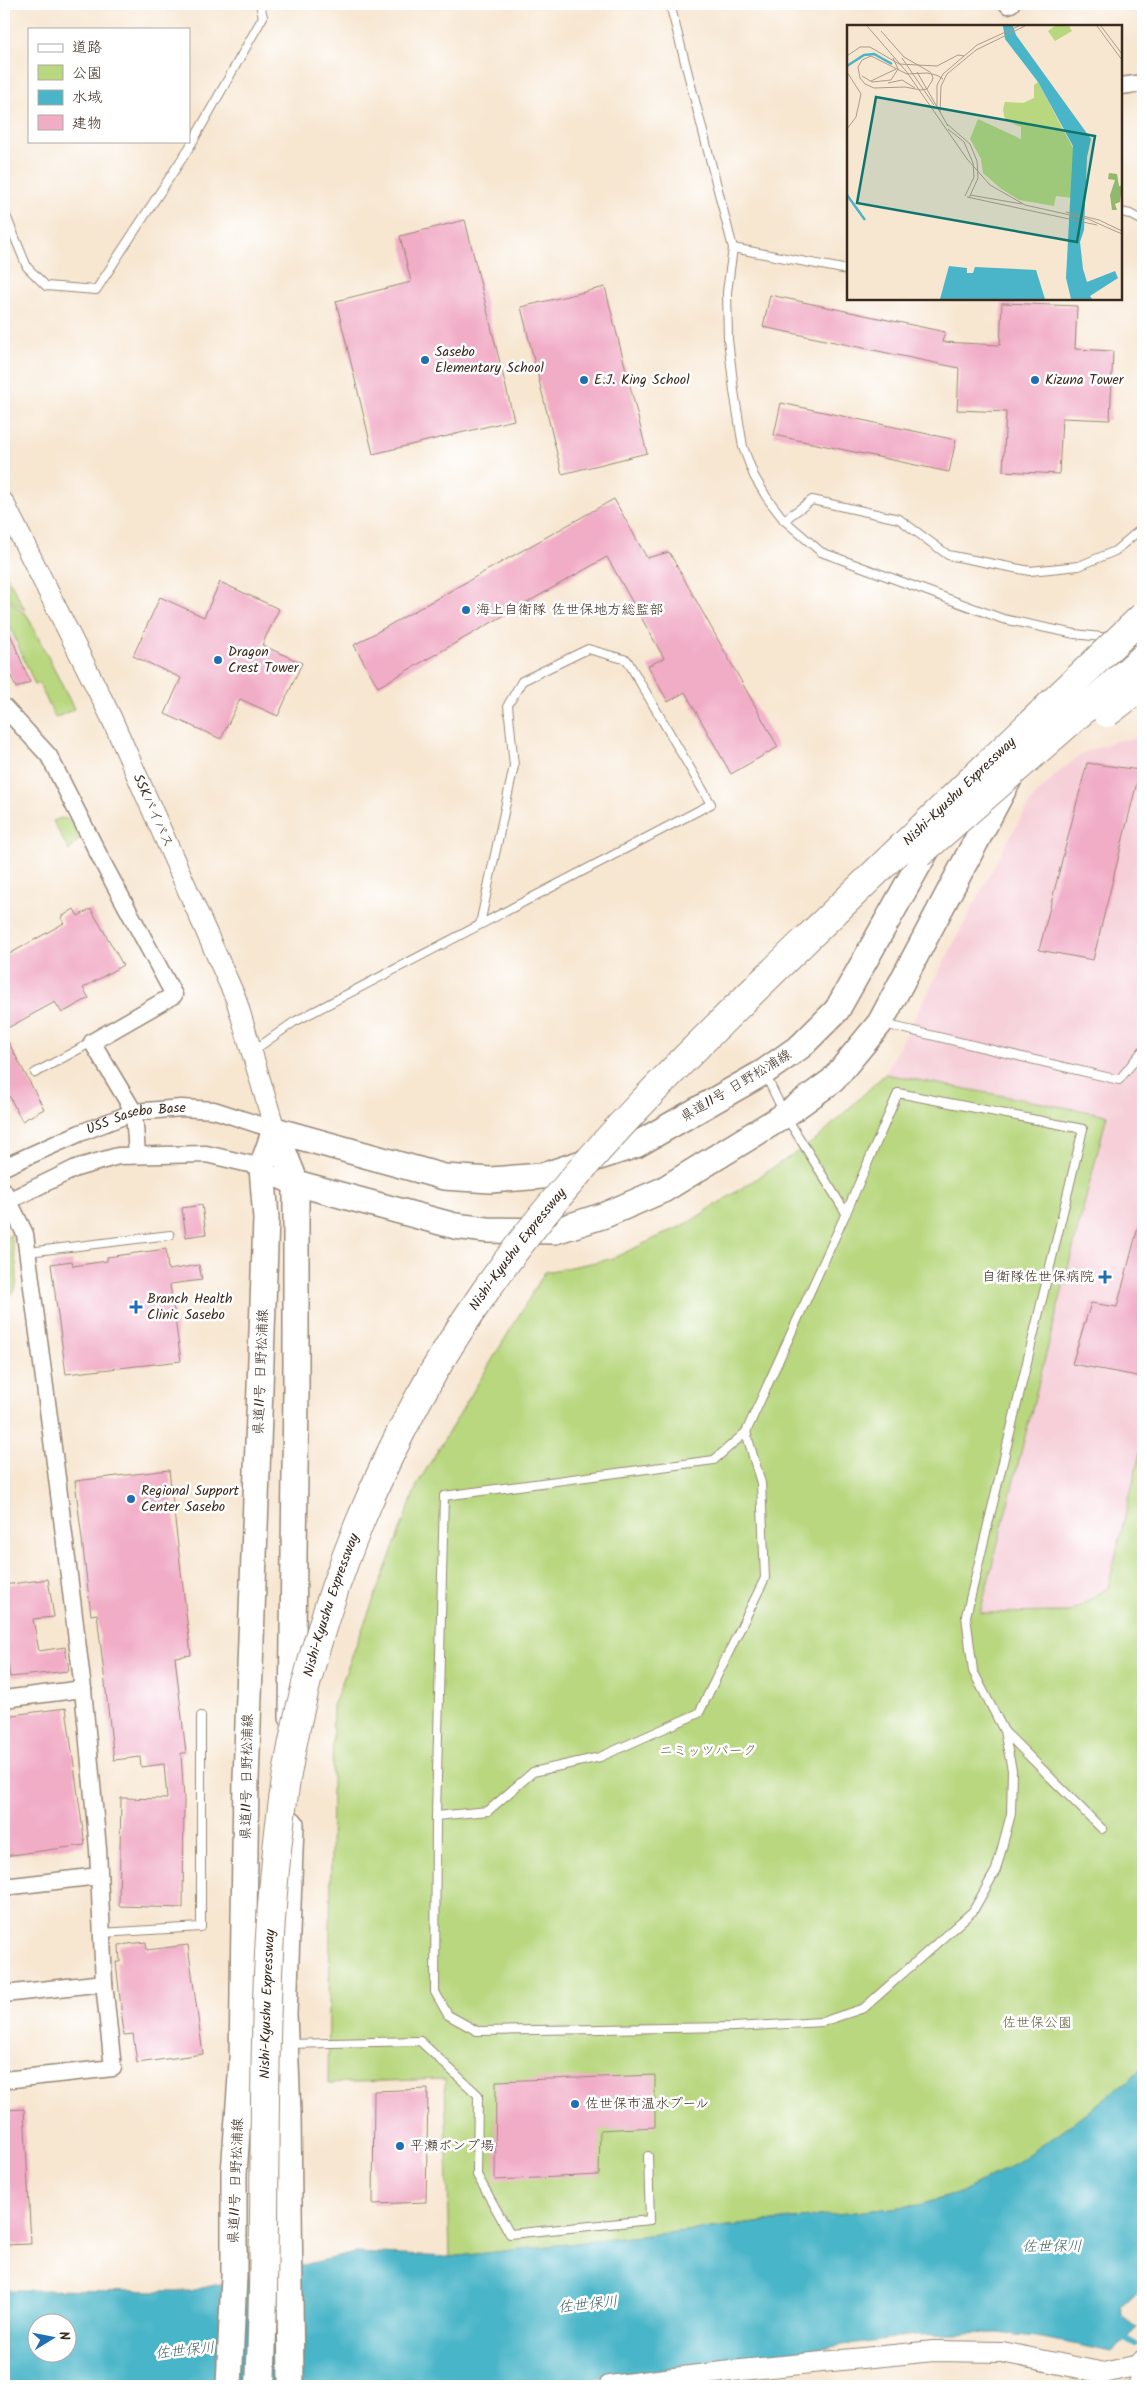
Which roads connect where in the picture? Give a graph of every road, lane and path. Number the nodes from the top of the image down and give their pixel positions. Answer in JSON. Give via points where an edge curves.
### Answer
{"nodes":[{"id":1,"x":260,"y":4,"type":"edge"},
{"id":2,"x":670,"y":4,"type":"edge"},
{"id":3,"x":1143,"y":83,"type":"edge"},
{"id":4,"x":1122,"y":86,"type":"edge"},
{"id":5,"x":4,"y":211,"type":"edge"},
{"id":6,"x":1122,"y":212,"type":"edge"},
{"id":7,"x":1143,"y":221,"type":"edge"},
{"id":8,"x":733,"y":248,"type":"junction"},
{"id":9,"x":847,"y":270,"type":"edge"},
{"id":10,"x":4,"y":503,"type":"edge"},
{"id":11,"x":784,"y":520,"type":"junction"},
{"id":12,"x":1143,"y":527,"type":"edge"},
{"id":13,"x":1143,"y":599,"type":"edge"},
{"id":14,"x":1143,"y":616,"type":"edge"},
{"id":15,"x":1143,"y":642,"type":"edge"},
{"id":16,"x":1143,"y":658,"type":"edge"},
{"id":17,"x":1143,"y":668,"type":"edge"},
{"id":18,"x":1143,"y":685,"type":"edge"},
{"id":19,"x":1143,"y":700,"type":"edge"},
{"id":20,"x":4,"y":707,"type":"edge"},
{"id":21,"x":996,"y":756,"type":"junction"},
{"id":22,"x":919,"y":854,"type":"junction"},
{"id":23,"x":480,"y":924,"type":"junction"},
{"id":24,"x":777,"y":968,"type":"junction"},
{"id":25,"x":880,"y":1023,"type":"junction"},
{"id":26,"x":92,"y":1042,"type":"junction"},
{"id":27,"x":1143,"y":1050,"type":"edge"},
{"id":28,"x":253,"y":1051,"type":"junction"},
{"id":29,"x":35,"y":1072,"type":"dead end"},
{"id":30,"x":764,"y":1072,"type":"junction"},
{"id":31,"x":134,"y":1112,"type":"junction"},
{"id":32,"x":785,"y":1115,"type":"junction"},
{"id":33,"x":275,"y":1130,"type":"junction"},
{"id":34,"x":137,"y":1155,"type":"junction"},
{"id":35,"x":4,"y":1167,"type":"edge"},
{"id":36,"x":262,"y":1167,"type":"junction"},
{"id":37,"x":296,"y":1183,"type":"junction"},
{"id":38,"x":5,"y":1198,"type":"edge"},
{"id":39,"x":846,"y":1213,"type":"junction"},
{"id":40,"x":170,"y":1235,"type":"dead end"},
{"id":41,"x":28,"y":1252,"type":"junction"},
{"id":42,"x":746,"y":1432,"type":"junction"},
{"id":43,"x":83,"y":1689,"type":"junction"},
{"id":44,"x":4,"y":1699,"type":"edge"},
{"id":45,"x":201,"y":1716,"type":"dead end"},
{"id":46,"x":1004,"y":1732,"type":"junction"},
{"id":47,"x":436,"y":1816,"type":"junction"},
{"id":48,"x":1102,"y":1829,"type":"dead end"},
{"id":49,"x":99,"y":1876,"type":"junction"},
{"id":50,"x":4,"y":1887,"type":"edge"},
{"id":51,"x":101,"y":1933,"type":"junction"},
{"id":52,"x":104,"y":1983,"type":"junction"},
{"id":53,"x":4,"y":1994,"type":"edge"},
{"id":54,"x":285,"y":2044,"type":"junction"},
{"id":55,"x":4,"y":2080,"type":"edge"},
{"id":56,"x":648,"y":2156,"type":"dead end"},
{"id":57,"x":1141,"y":2363,"type":"edge"},
{"id":58,"x":229,"y":2386,"type":"edge"},
{"id":59,"x":260,"y":2386,"type":"edge"},
{"id":60,"x":290,"y":2386,"type":"edge"},
{"id":61,"x":609,"y":2386,"type":"edge"},
{"id":62,"x":1132,"y":2386,"type":"edge"}],
"edges":[{"from":1,"to":5,"type":"lane","via":[[263,16],[189,148],[96,290],[46,286],[27,267]]},
{"from":2,"to":8,"type":"lane"},
{"from":3,"to":4,"type":"street"},
{"from":6,"to":7,"type":"lane"},
{"from":8,"to":9,"type":"lane"},
{"from":8,"to":11,"type":"lane","via":[[727,292],[728,339],[743,447],[754,476]]},
{"from":10,"to":28,"type":"street","name":"SSKバイパス","via":[[127,752],[236,999]]},
{"from":11,"to":12,"type":"lane","via":[[812,500],[899,518],[948,554],[1030,572],[1079,566],[1115,551]]},
{"from":11,"to":15,"type":"lane","via":[[821,552],[1003,619],[1076,634]]},
{"from":13,"to":21,"type":"highway","bridge":true},
{"from":14,"to":21,"type":"highway","name":"Nishi-Kyushu Expressway","bridge":true},
{"from":16,"to":22,"type":"highway","name":"Nishi-Kyushu Expressway","bridge":true},
{"from":17,"to":30,"type":"main road","name":"県道11号 日野松浦線","via":[[1116,673],[1057,699],[997,736],[978,757],[837,1010],[801,1046]]},
{"from":18,"to":22,"type":"highway","bridge":true},
{"from":19,"to":25,"type":"main road","via":[[1123,703],[1072,725],[1027,756],[1010,776]]},
{"from":20,"to":26,"type":"street","via":[[48,756],[174,995]]},
{"from":21,"to":24,"type":"highway","name":"Nishi-Kyushu Expressway","bridge":true},
{"from":22,"to":24,"type":"highway","name":"Nishi-Kyushu Expressway","bridge":true},
{"from":23,"to":23,"type":"lane","via":[[514,766],[508,706],[513,697],[522,681],[588,649],[627,660],[711,804]]},
{"from":23,"to":28,"type":"lane","via":[[294,1022]]},
{"from":24,"to":59,"type":"highway","name":"Nishi-Kyushu Expressway","bridge":true,"via":[[663,1079],[551,1206],[486,1290],[434,1372],[386,1461],[332,1594],[304,1690],[286,1780],[275,1874],[268,1970]]},
{"from":25,"to":27,"type":"lane","via":[[1118,1080]]},
{"from":25,"to":32,"type":"main road","via":[[833,1080]]},
{"from":26,"to":29,"type":"lane"},
{"from":26,"to":31,"type":"street"},
{"from":28,"to":33,"type":"street","name":"SSKバイパス"},
{"from":30,"to":32,"type":"lane"},
{"from":30,"to":33,"type":"main road","name":"県道11号 日野松浦線","via":[[636,1145],[542,1176],[491,1180],[444,1177]]},
{"from":31,"to":33,"type":"street","name":"USS Sasebo Base","via":[[181,1108],[214,1110]]},
{"from":31,"to":34,"type":"street"},
{"from":31,"to":35,"type":"street","name":"USS Sasebo Base"},
{"from":32,"to":37,"type":"main road","via":[[664,1190],[605,1215],[555,1231],[456,1226]]},
{"from":32,"to":39,"type":"lane"},
{"from":33,"to":36,"type":"main road","name":"県道11号 日野松浦線"},
{"from":33,"to":37,"type":"main road"},
{"from":34,"to":36,"type":"street","via":[[206,1154]]},
{"from":34,"to":38,"type":"street","via":[[118,1156],[76,1168]]},
{"from":36,"to":37,"type":"main road"},
{"from":36,"to":58,"type":"main road","name":"県道11号 日野松浦線","via":[[266,1219],[246,1780],[242,2063],[234,2173]]},
{"from":37,"to":54,"type":"main road","via":[[293,1680]]},
{"from":38,"to":41,"type":"street","via":[[25,1234]]},
{"from":39,"to":42,"type":"lane"},
{"from":39,"to":46,"type":"lane","via":[[898,1093],[1083,1129],[966,1616],[972,1671]]},
{"from":40,"to":41,"type":"lane"},
{"from":41,"to":43,"type":"street"},
{"from":42,"to":47,"type":"lane","via":[[761,1483],[765,1578],[699,1713],[600,1757],[533,1772],[488,1810]]},
{"from":42,"to":47,"type":"lane","via":[[714,1460],[444,1496]]},
{"from":43,"to":44,"type":"street"},
{"from":43,"to":49,"type":"street"},
{"from":45,"to":51,"type":"lane","via":[[201,1927]]},
{"from":46,"to":47,"type":"lane","via":[[1012,1770],[1012,1814],[996,1870],[972,1911],[864,2008],[822,2022],[734,2027],[477,2031],[448,2015],[435,1992]]},
{"from":46,"to":48,"type":"lane"},
{"from":49,"to":50,"type":"street"},
{"from":49,"to":51,"type":"street"},
{"from":51,"to":52,"type":"street"},
{"from":52,"to":53,"type":"street"},
{"from":52,"to":55,"type":"street","via":[[113,2068]]},
{"from":54,"to":56,"type":"lane","via":[[420,2042],[478,2095],[478,2174],[510,2234],[650,2220]]},
{"from":54,"to":60,"type":"main road","via":[[291,2264]]},
{"from":57,"to":61,"type":"street","via":[[1104,2373],[1002,2352],[934,2351]]},
{"from":57,"to":62,"type":"lane"}]}
